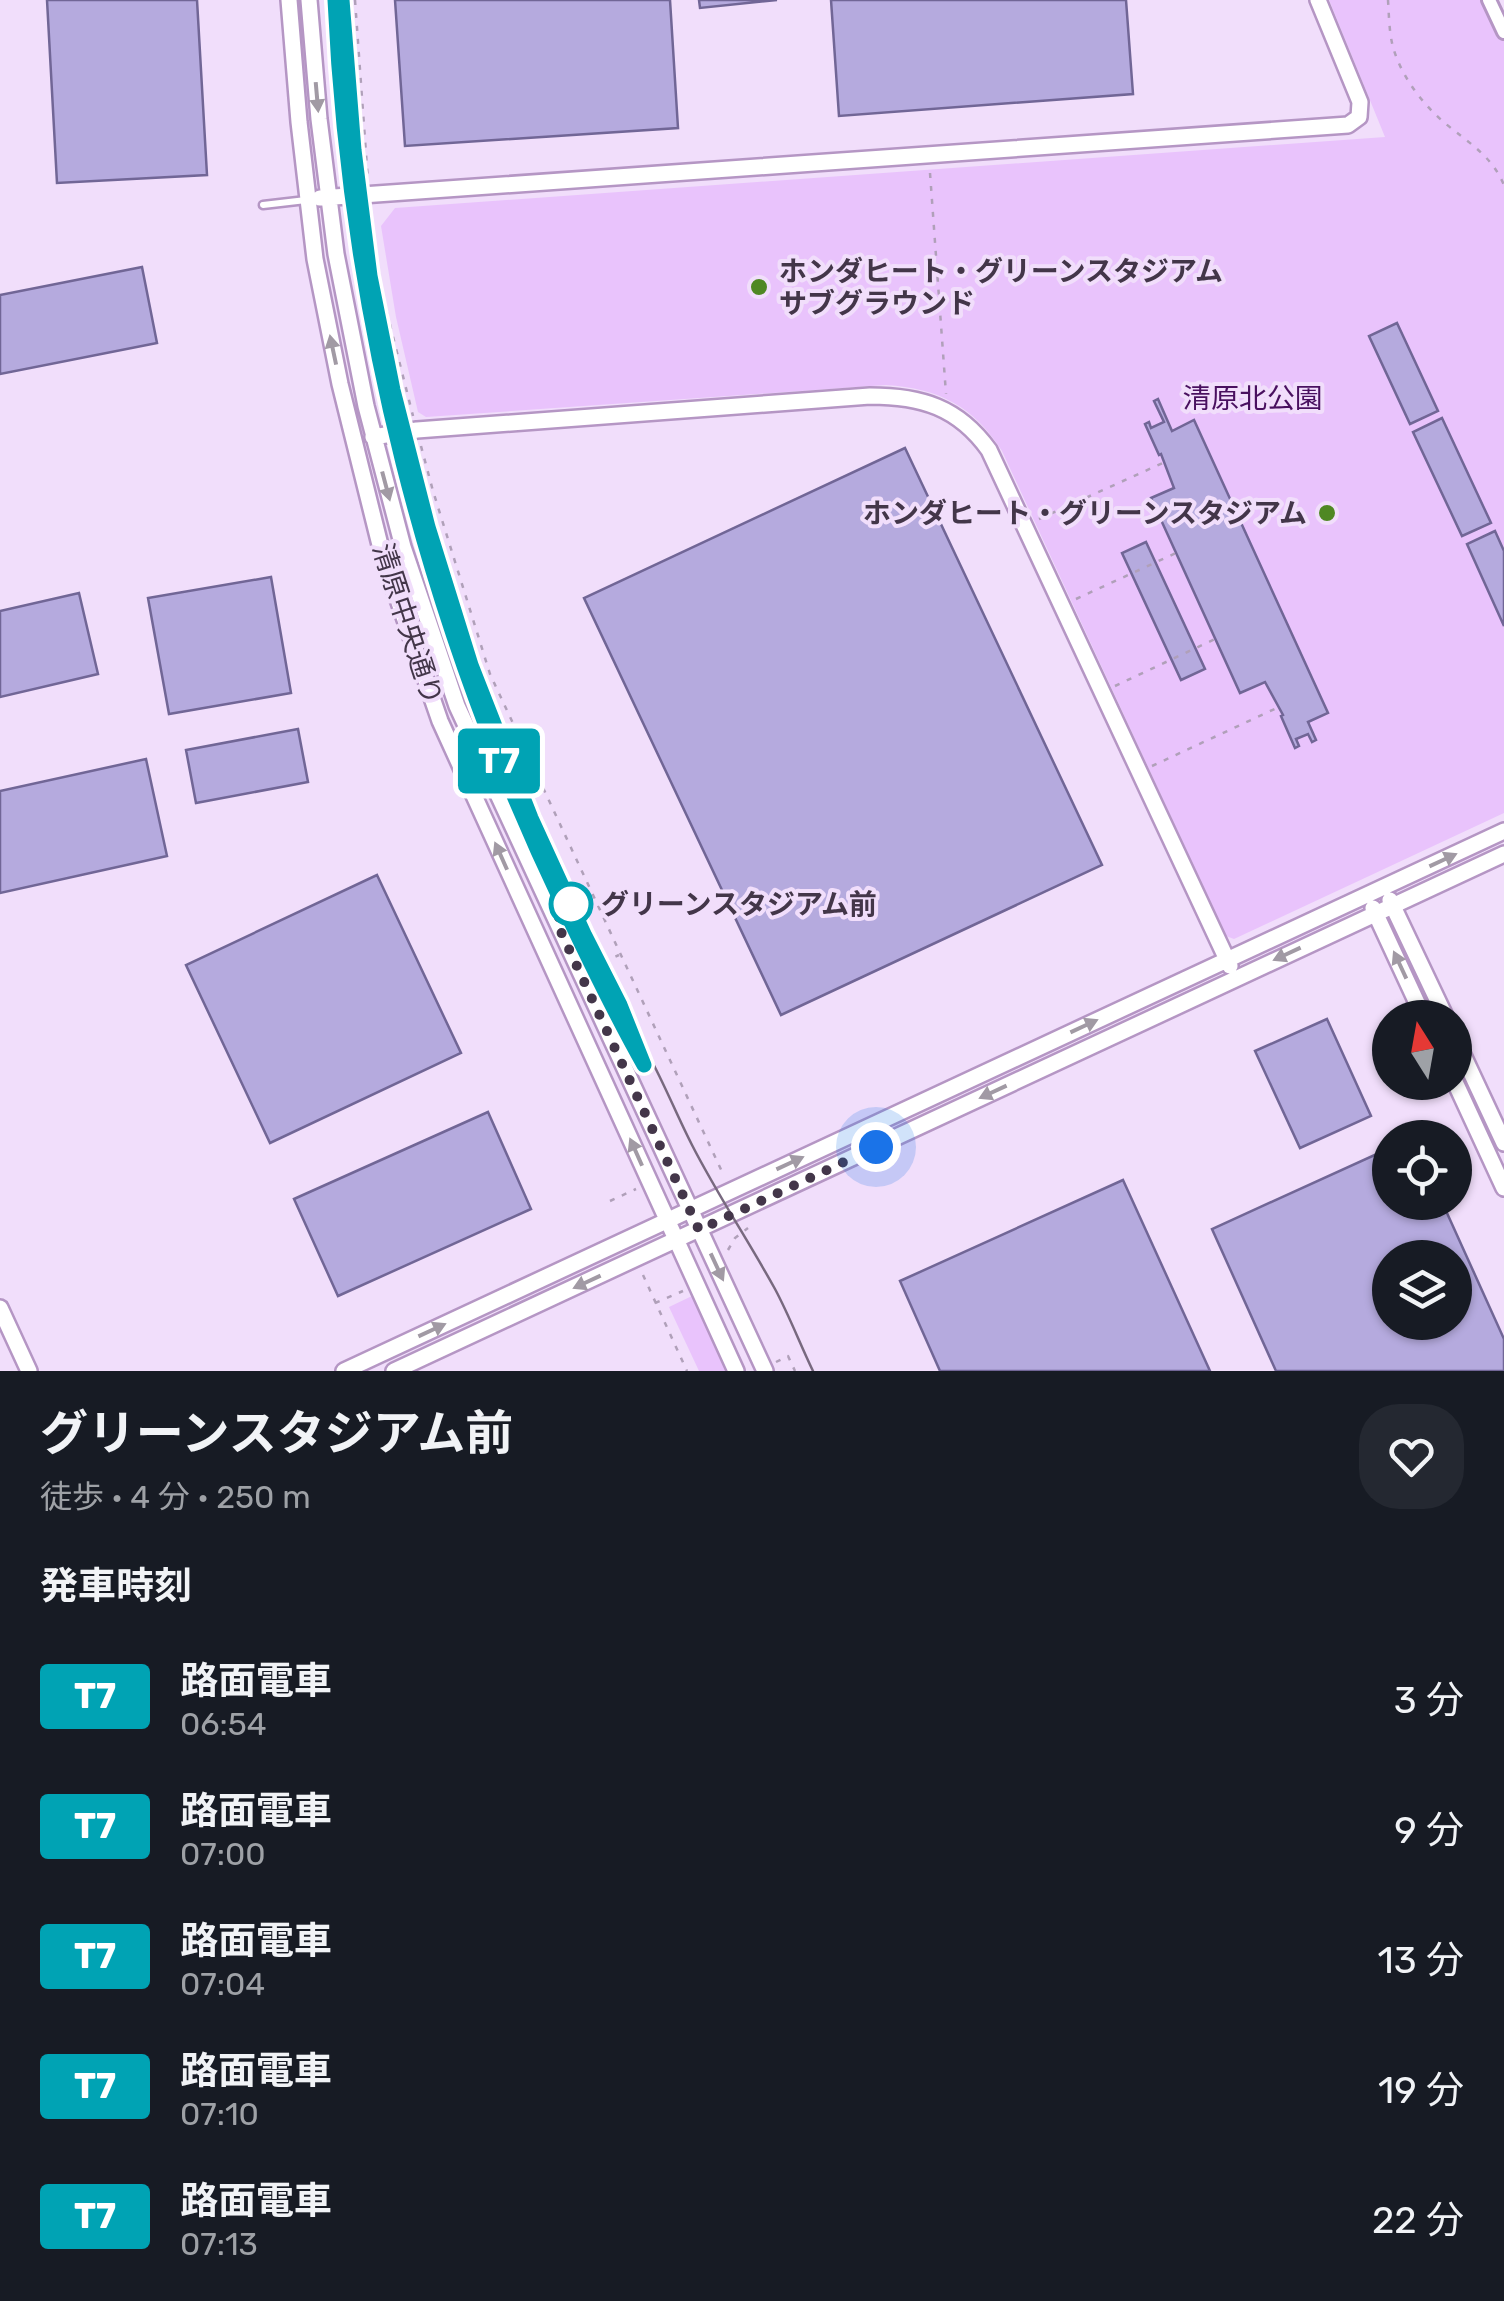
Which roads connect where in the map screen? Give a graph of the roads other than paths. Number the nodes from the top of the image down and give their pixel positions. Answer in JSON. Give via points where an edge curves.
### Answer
{"nodes":[{"id":1,"x":289,"y":0,"type":"edge"},
{"id":2,"x":310,"y":0,"type":"edge"},
{"id":3,"x":1318,"y":0,"type":"edge"},
{"id":4,"x":1488,"y":0,"type":"edge"},
{"id":5,"x":1504,"y":32,"type":"edge"},
{"id":6,"x":328,"y":198,"type":"junction"},
{"id":7,"x":306,"y":200,"type":"junction"},
{"id":8,"x":263,"y":205,"type":"dead end"},
{"id":9,"x":373,"y":438,"type":"junction"},
{"id":10,"x":1504,"y":831,"type":"edge"},
{"id":11,"x":1504,"y":854,"type":"edge"},
{"id":12,"x":1384,"y":887,"type":"junction"},
{"id":13,"x":1367,"y":894,"type":"junction"},
{"id":14,"x":1393,"y":905,"type":"junction"},
{"id":15,"x":1376,"y":913,"type":"junction"},
{"id":16,"x":1226,"y":959,"type":"junction"},
{"id":17,"x":1236,"y":979,"type":"junction"},
{"id":18,"x":1416,"y":1000,"type":"edge"},
{"id":19,"x":1438,"y":1000,"type":"edge"},
{"id":20,"x":1472,"y":1074,"type":"edge"},
{"id":21,"x":1463,"y":1100,"type":"edge"},
{"id":22,"x":1504,"y":1143,"type":"edge"},
{"id":23,"x":1504,"y":1188,"type":"edge"},
{"id":24,"x":689,"y":1210,"type":"junction"},
{"id":25,"x":666,"y":1220,"type":"junction"},
{"id":26,"x":699,"y":1230,"type":"junction"},
{"id":27,"x":676,"y":1241,"type":"junction"},
{"id":28,"x":0,"y":1308,"type":"edge"},
{"id":29,"x":29,"y":1371,"type":"edge"},
{"id":30,"x":344,"y":1371,"type":"edge"},
{"id":31,"x":394,"y":1371,"type":"edge"},
{"id":32,"x":736,"y":1371,"type":"edge"},
{"id":33,"x":765,"y":1371,"type":"edge"}],
"edges":[{"from":1,"to":7,"type":"street","name":"清原中央通り"},
{"from":2,"to":6,"type":"street","name":"清原中央通り","one_way":true},
{"from":3,"to":6,"type":"street","via":[[1360,102],[1359,117],[1348,125]]},
{"from":4,"to":5,"type":"street"},
{"from":6,"to":7,"type":"street"},
{"from":6,"to":9,"type":"street","name":"清原中央通り"},
{"from":7,"to":8,"type":"lane"},
{"from":25,"to":7,"type":"street","name":"清原中央通り","one_way":true,"via":[[440,722],[382,553]]},
{"from":9,"to":16,"type":"street","via":[[870,396],[913,398],[952,414],[989,450]]},
{"from":9,"to":24,"type":"street","name":"清原中央通り","one_way":true,"via":[[457,706]]},
{"from":12,"to":10,"type":"street","one_way":true},
{"from":11,"to":14,"type":"street"},
{"from":12,"to":13,"type":"street"},
{"from":12,"to":14,"type":"street"},
{"from":13,"to":15,"type":"street"},
{"from":13,"to":16,"type":"street"},
{"from":14,"to":15,"type":"street"},
{"from":14,"to":19,"type":"street"},
{"from":15,"to":17,"type":"street","one_way":true},
{"from":18,"to":15,"type":"street","one_way":true},
{"from":16,"to":17,"type":"street"},
{"from":24,"to":16,"type":"street","one_way":true},
{"from":17,"to":26,"type":"street","one_way":true},
{"from":20,"to":22,"type":"street"},
{"from":21,"to":23,"type":"street"},
{"from":24,"to":25,"type":"street"},
{"from":24,"to":26,"type":"street","name":"清原中央通り"},
{"from":25,"to":27,"type":"street","name":"清原中央通り"},
{"from":30,"to":25,"type":"street","one_way":true},
{"from":26,"to":27,"type":"street"},
{"from":26,"to":33,"type":"street","name":"清原中央通り","one_way":true},
{"from":27,"to":31,"type":"street","one_way":true},
{"from":27,"to":32,"type":"street","name":"清原中央通り"},
{"from":28,"to":29,"type":"street"}]}
